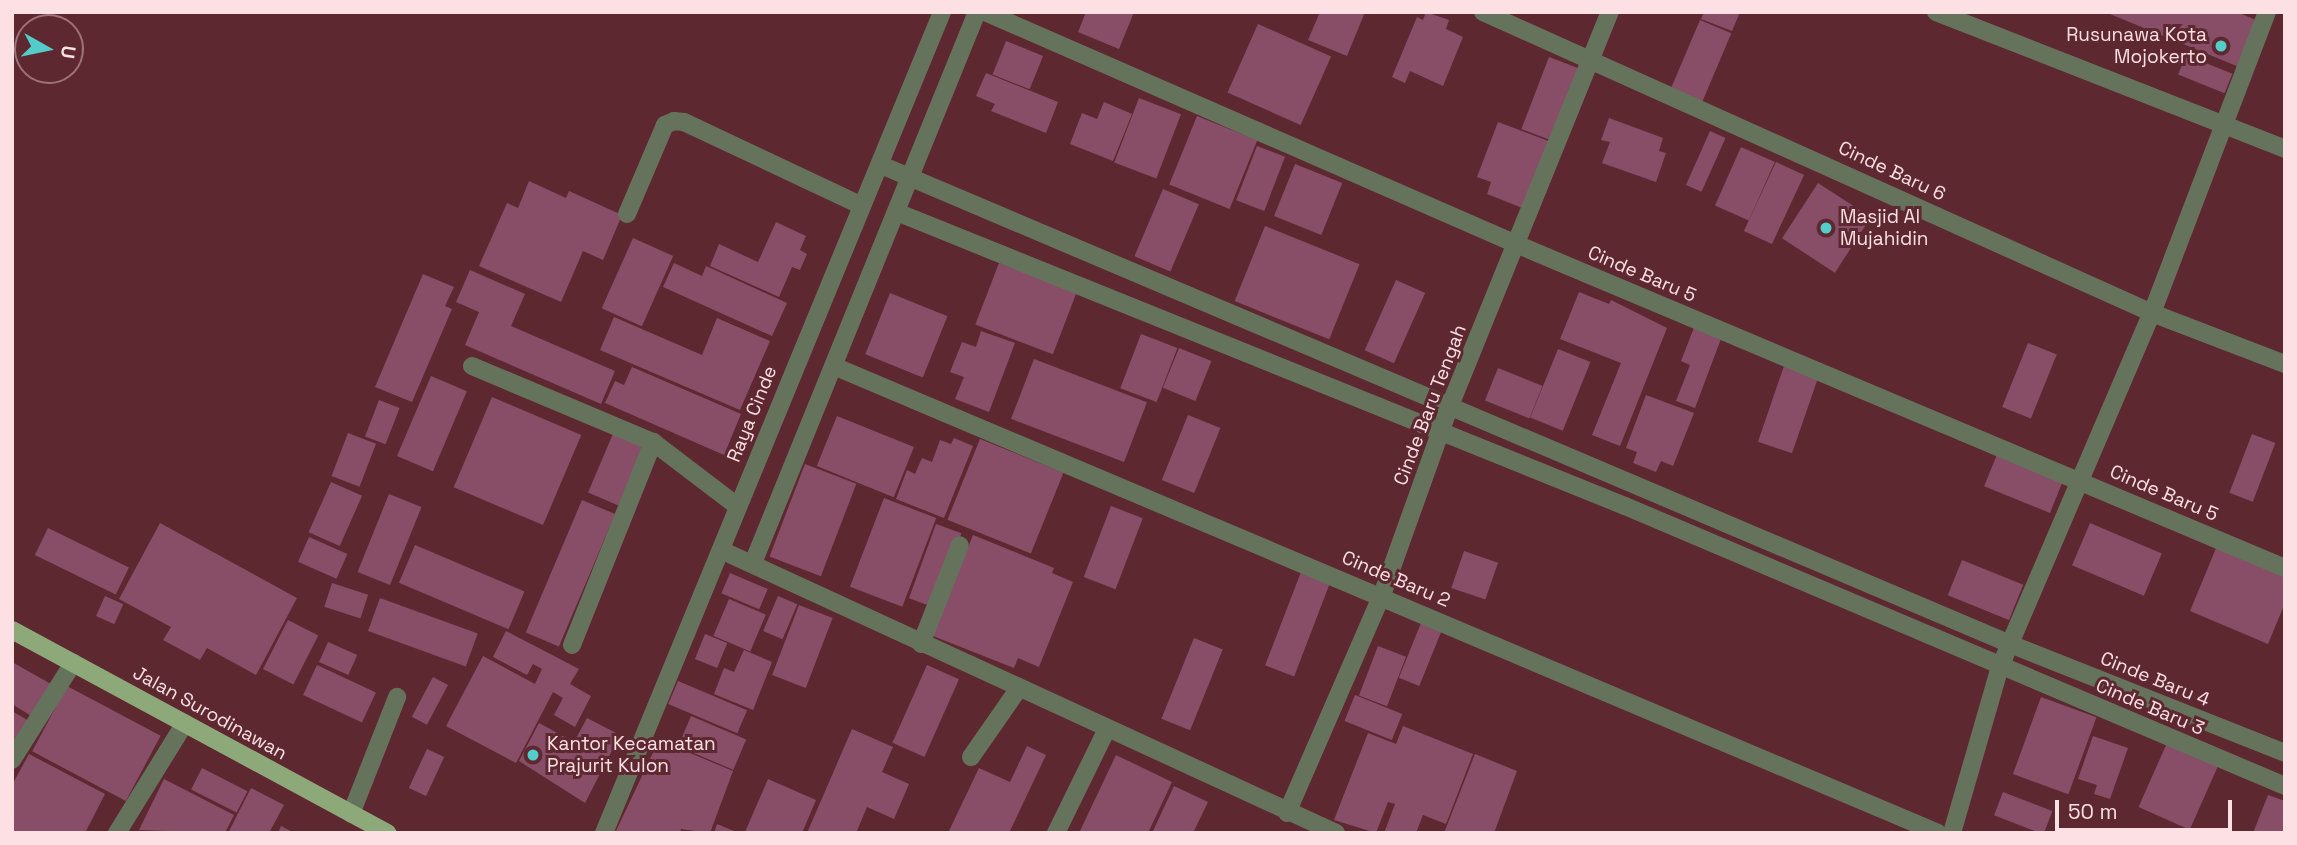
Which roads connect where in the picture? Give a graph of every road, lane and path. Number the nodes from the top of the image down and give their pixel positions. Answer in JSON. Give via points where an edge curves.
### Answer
{"nodes":[{"id":1,"x":942,"y":12,"type":"edge"},
{"id":2,"x":977,"y":12,"type":"edge"},
{"id":3,"x":985,"y":12,"type":"edge"},
{"id":4,"x":1483,"y":12,"type":"edge"},
{"id":5,"x":1610,"y":12,"type":"edge"},
{"id":6,"x":1936,"y":12,"type":"edge"},
{"id":7,"x":2267,"y":12,"type":"edge"},
{"id":8,"x":1591,"y":57,"type":"junction"},
{"id":9,"x":2225,"y":127,"type":"junction"},
{"id":10,"x":2285,"y":149,"type":"edge"},
{"id":11,"x":885,"y":167,"type":"junction"},
{"id":12,"x":910,"y":177,"type":"junction"},
{"id":13,"x":860,"y":205,"type":"junction"},
{"id":14,"x":627,"y":214,"type":"dead end"},
{"id":15,"x":899,"y":214,"type":"junction"},
{"id":16,"x":1516,"y":244,"type":"junction"},
{"id":17,"x":2152,"y":313,"type":"junction"},
{"id":18,"x":2285,"y":364,"type":"edge"},
{"id":19,"x":472,"y":366,"type":"dead end"},
{"id":20,"x":836,"y":367,"type":"junction"},
{"id":21,"x":1449,"y":408,"type":"junction"},
{"id":22,"x":1440,"y":433,"type":"junction"},
{"id":23,"x":653,"y":442,"type":"junction"},
{"id":24,"x":2080,"y":480,"type":"junction"},
{"id":25,"x":737,"y":506,"type":"junction"},
{"id":26,"x":960,"y":545,"type":"dead end"},
{"id":27,"x":721,"y":550,"type":"junction"},
{"id":28,"x":753,"y":563,"type":"junction"},
{"id":29,"x":2285,"y":568,"type":"edge"},
{"id":30,"x":1382,"y":595,"type":"junction"},
{"id":31,"x":12,"y":630,"type":"edge"},
{"id":32,"x":920,"y":644,"type":"junction"},
{"id":33,"x":2010,"y":644,"type":"junction"},
{"id":34,"x":572,"y":645,"type":"dead end"},
{"id":35,"x":74,"y":663,"type":"junction"},
{"id":36,"x":2000,"y":667,"type":"junction"},
{"id":37,"x":1019,"y":688,"type":"junction"},
{"id":38,"x":397,"y":697,"type":"dead end"},
{"id":39,"x":185,"y":723,"type":"junction"},
{"id":40,"x":1106,"y":731,"type":"junction"},
{"id":41,"x":2285,"y":753,"type":"edge"},
{"id":42,"x":971,"y":757,"type":"dead end"},
{"id":43,"x":12,"y":760,"type":"edge"},
{"id":44,"x":2285,"y":786,"type":"edge"},
{"id":45,"x":1287,"y":813,"type":"junction"},
{"id":46,"x":351,"y":814,"type":"junction"},
{"id":47,"x":117,"y":833,"type":"edge"},
{"id":48,"x":387,"y":833,"type":"edge"},
{"id":49,"x":604,"y":833,"type":"edge"},
{"id":50,"x":1056,"y":833,"type":"edge"},
{"id":51,"x":1336,"y":833,"type":"edge"},
{"id":52,"x":1938,"y":833,"type":"edge"},
{"id":53,"x":1952,"y":833,"type":"edge"}],
"edges":[{"from":1,"to":11,"type":"street","name":"Raya Cinde"},
{"from":2,"to":12,"type":"street"},
{"from":3,"to":16,"type":"street","name":"Cinde Baru 5"},
{"from":4,"to":8,"type":"street","name":"Cinde Baru 6"},
{"from":5,"to":8,"type":"street","name":"Cinde Baru Tengah"},
{"from":6,"to":9,"type":"street"},
{"from":7,"to":9,"type":"street"},
{"from":8,"to":16,"type":"street","name":"Cinde Baru Tengah"},
{"from":8,"to":17,"type":"street","name":"Cinde Baru 6"},
{"from":9,"to":10,"type":"street"},
{"from":9,"to":17,"type":"street"},
{"from":11,"to":12,"type":"street","name":"Cinde Baru 4"},
{"from":11,"to":13,"type":"street","name":"Raya Cinde"},
{"from":12,"to":15,"type":"street"},
{"from":12,"to":21,"type":"street","name":"Cinde Baru 4"},
{"from":13,"to":14,"type":"street","via":[[674,121],[665,125]]},
{"from":13,"to":25,"type":"street","name":"Raya Cinde"},
{"from":15,"to":20,"type":"street"},
{"from":15,"to":22,"type":"street","name":"Cinde Baru 3"},
{"from":16,"to":21,"type":"street","name":"Cinde Baru Tengah"},
{"from":16,"to":24,"type":"street","name":"Cinde Baru 5"},
{"from":17,"to":18,"type":"street","name":"Cinde Baru 6"},
{"from":17,"to":24,"type":"street"},
{"from":19,"to":23,"type":"street"},
{"from":20,"to":28,"type":"street"},
{"from":20,"to":30,"type":"street","name":"Cinde Baru 2"},
{"from":21,"to":22,"type":"street","name":"Cinde Baru Tengah"},
{"from":21,"to":33,"type":"street","name":"Cinde Baru 4"},
{"from":22,"to":30,"type":"street","name":"Cinde Baru Tengah"},
{"from":22,"to":36,"type":"street","name":"Cinde Baru 3","via":[[1625,506]]},
{"from":23,"to":25,"type":"street"},
{"from":23,"to":34,"type":"street"},
{"from":24,"to":29,"type":"street","name":"Cinde Baru 5"},
{"from":24,"to":33,"type":"street"},
{"from":25,"to":27,"type":"street","name":"Raya Cinde"},
{"from":26,"to":32,"type":"street"},
{"from":27,"to":28,"type":"street"},
{"from":27,"to":49,"type":"street","name":"Raya Cinde"},
{"from":28,"to":32,"type":"street"},
{"from":30,"to":45,"type":"street","name":"Cinde Baru Tengah"},
{"from":30,"to":52,"type":"street","name":"Cinde Baru 2"},
{"from":31,"to":35,"type":"main road","name":"Jalan Surodinawan"},
{"from":32,"to":37,"type":"street"},
{"from":33,"to":36,"type":"street"},
{"from":33,"to":41,"type":"street","name":"Cinde Baru 4"},
{"from":35,"to":39,"type":"main road","name":"Jalan Surodinawan"},
{"from":35,"to":43,"type":"street"},
{"from":36,"to":44,"type":"street","name":"Cinde Baru 3"},
{"from":36,"to":53,"type":"street"},
{"from":37,"to":40,"type":"street"},
{"from":37,"to":42,"type":"street"},
{"from":38,"to":46,"type":"street"},
{"from":39,"to":46,"type":"main road","name":"Jalan Surodinawan"},
{"from":39,"to":47,"type":"street"},
{"from":40,"to":45,"type":"street"},
{"from":40,"to":50,"type":"street"},
{"from":45,"to":51,"type":"street"},
{"from":46,"to":48,"type":"main road","name":"Jalan Surodinawan"}]}
